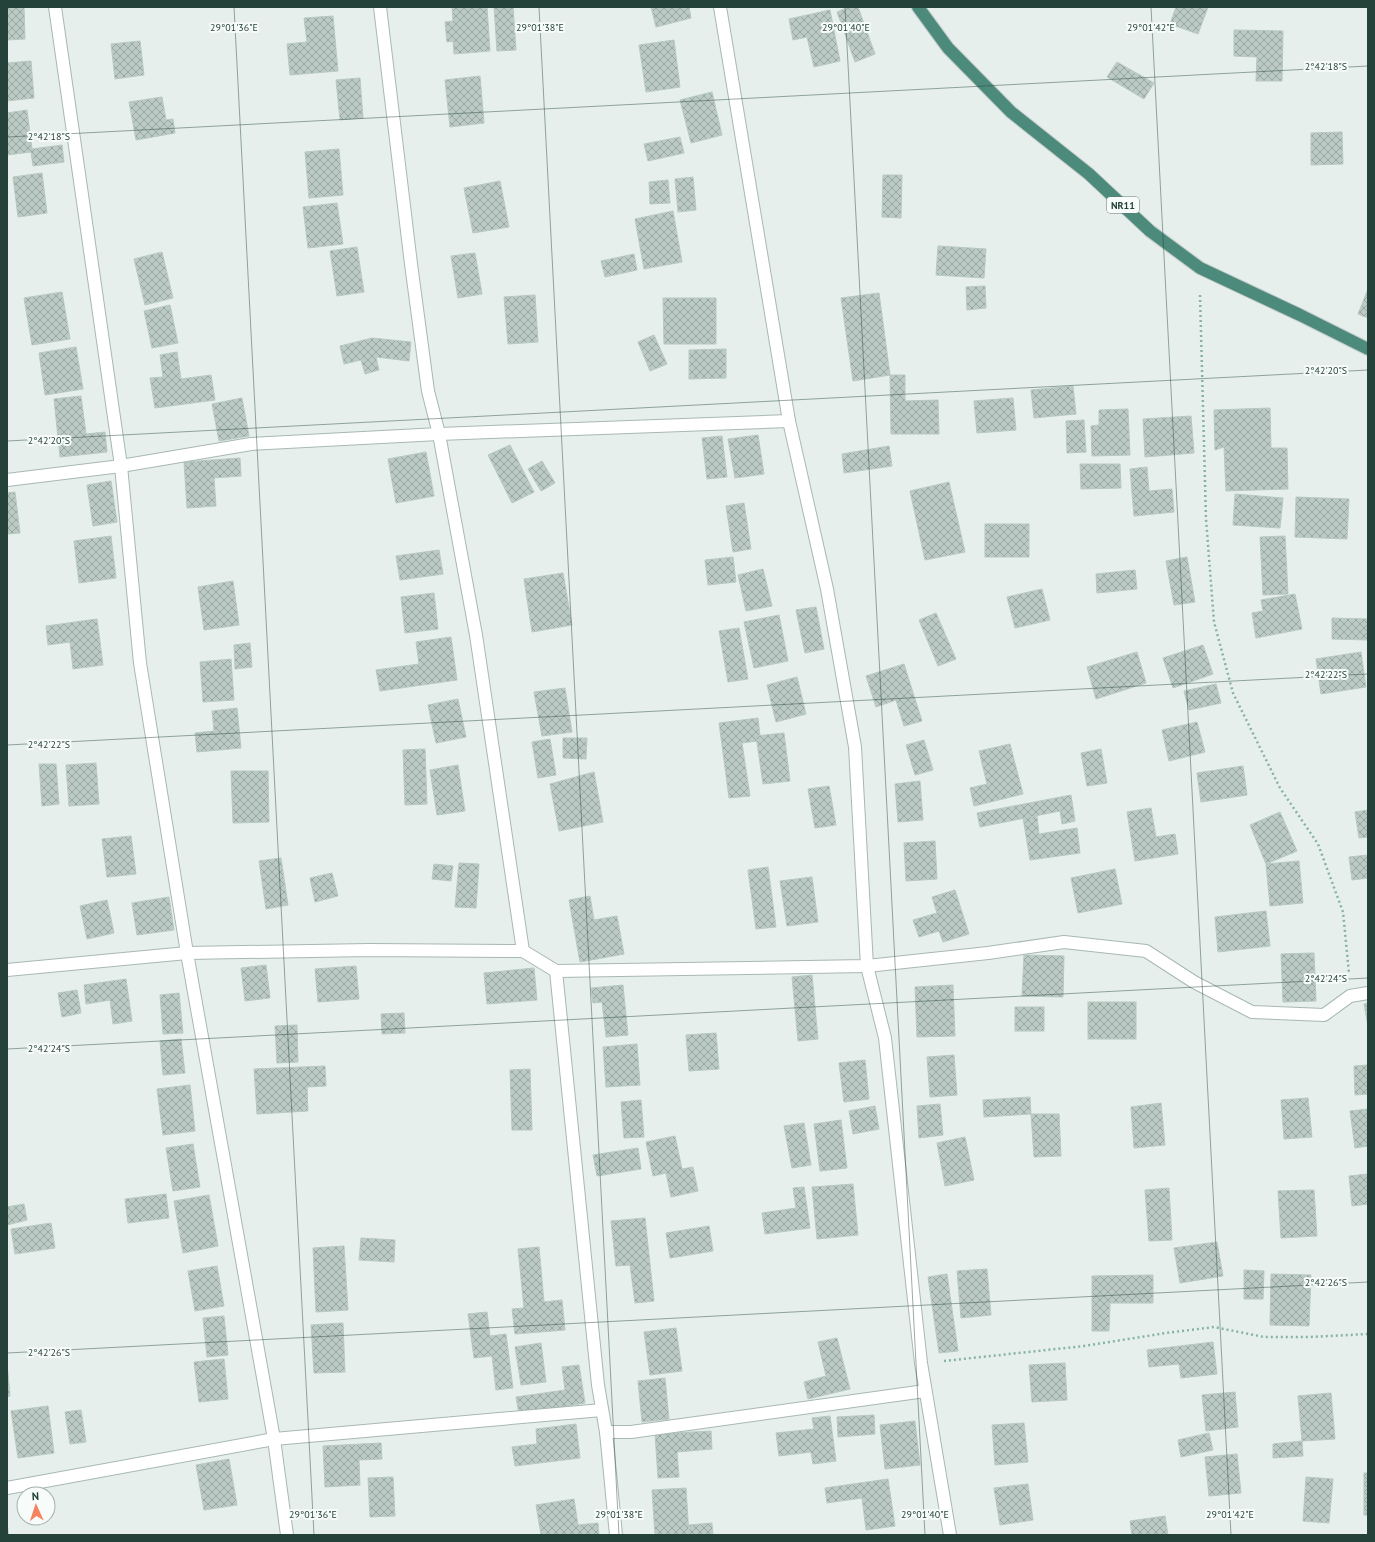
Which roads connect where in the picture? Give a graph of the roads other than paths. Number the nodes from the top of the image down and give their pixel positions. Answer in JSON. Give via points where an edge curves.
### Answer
{"nodes":[{"id":1,"x":55,"y":7,"type":"edge"},
{"id":2,"x":380,"y":7,"type":"edge"},
{"id":3,"x":720,"y":7,"type":"edge"},
{"id":4,"x":918,"y":7,"type":"edge"},
{"id":5,"x":1368,"y":349,"type":"edge"},
{"id":6,"x":789,"y":421,"type":"junction"},
{"id":7,"x":439,"y":434,"type":"junction"},
{"id":8,"x":121,"y":466,"type":"junction"},
{"id":9,"x":7,"y":480,"type":"edge"},
{"id":10,"x":523,"y":951,"type":"junction"},
{"id":11,"x":187,"y":953,"type":"junction"},
{"id":12,"x":867,"y":966,"type":"junction"},
{"id":13,"x":7,"y":970,"type":"edge"},
{"id":14,"x":556,"y":971,"type":"junction"},
{"id":15,"x":1368,"y":993,"type":"edge"},
{"id":16,"x":925,"y":1391,"type":"junction"},
{"id":17,"x":602,"y":1410,"type":"junction"},
{"id":18,"x":606,"y":1432,"type":"junction"},
{"id":19,"x":274,"y":1439,"type":"junction"},
{"id":20,"x":7,"y":1488,"type":"edge"},
{"id":21,"x":287,"y":1535,"type":"edge"},
{"id":22,"x":616,"y":1535,"type":"edge"},
{"id":23,"x":950,"y":1535,"type":"edge"}],
"edges":[{"from":1,"to":8,"type":"street"},
{"from":2,"to":7,"type":"street","via":[[428,391]]},
{"from":3,"to":6,"type":"street"},
{"from":4,"to":5,"type":"highway","number":"NR11","via":[[948,48],[1011,112],[1090,174],[1150,231],[1200,268]]},
{"from":6,"to":7,"type":"street"},
{"from":6,"to":12,"type":"street","via":[[827,588],[855,747]]},
{"from":7,"to":8,"type":"street","via":[[251,444]]},
{"from":7,"to":10,"type":"street","via":[[476,635]]},
{"from":8,"to":9,"type":"street"},
{"from":8,"to":11,"type":"street","via":[[140,663]]},
{"from":10,"to":11,"type":"street"},
{"from":10,"to":14,"type":"street"},
{"from":11,"to":13,"type":"street"},
{"from":11,"to":19,"type":"street"},
{"from":12,"to":14,"type":"street"},
{"from":12,"to":15,"type":"street","via":[[1064,942],[1146,951],[1194,982],[1252,1012],[1324,1014],[1350,996]]},
{"from":12,"to":16,"type":"street","via":[[886,1038]]},
{"from":14,"to":17,"type":"street"},
{"from":16,"to":18,"type":"street","via":[[631,1432]]},
{"from":16,"to":23,"type":"street"},
{"from":17,"to":18,"type":"street"},
{"from":17,"to":19,"type":"street"},
{"from":18,"to":22,"type":"street"},
{"from":19,"to":20,"type":"street"},
{"from":19,"to":21,"type":"street"}]}
